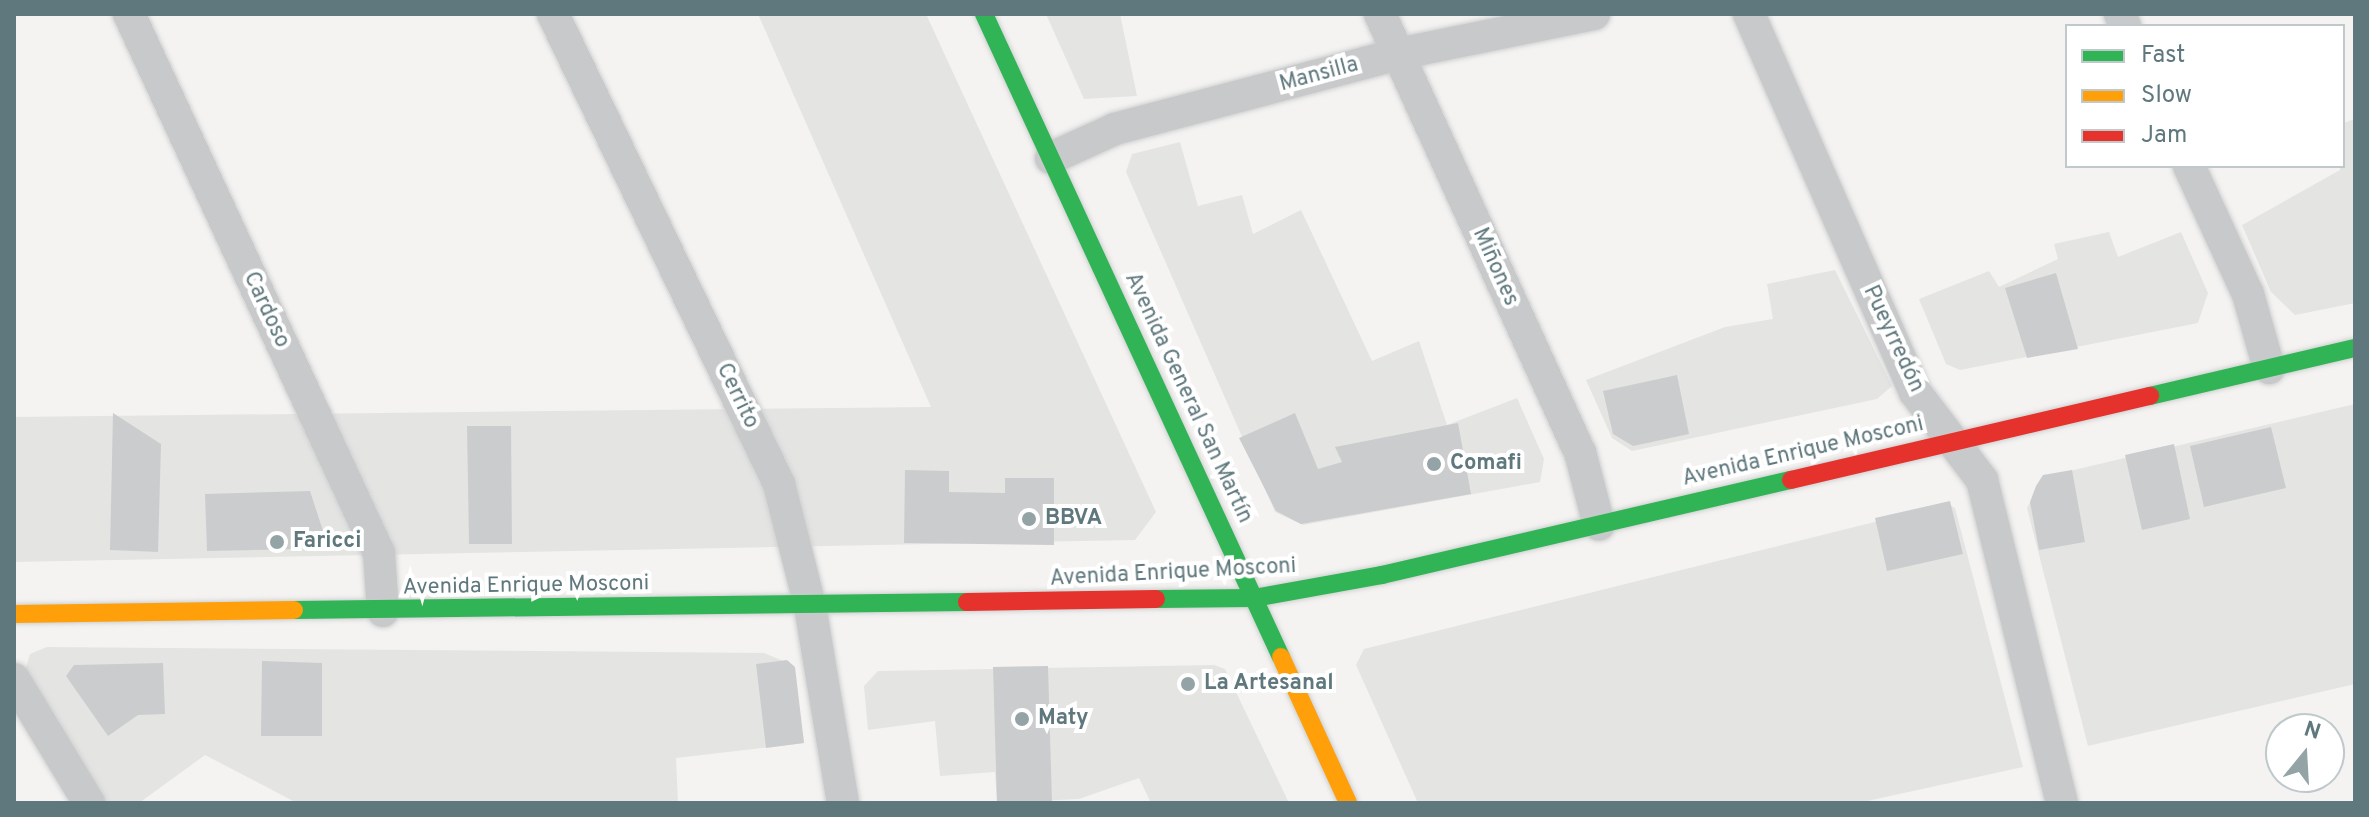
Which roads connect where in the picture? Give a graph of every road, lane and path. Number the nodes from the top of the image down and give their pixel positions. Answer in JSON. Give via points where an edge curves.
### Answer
{"nodes":[{"id":1,"x":129,"y":14,"type":"edge"},
{"id":2,"x":553,"y":14,"type":"edge"},
{"id":3,"x":984,"y":14,"type":"edge"},
{"id":4,"x":1380,"y":14,"type":"edge"},
{"id":5,"x":1594,"y":14,"type":"edge"},
{"id":6,"x":1749,"y":14,"type":"edge"},
{"id":7,"x":1398,"y":54,"type":"junction"},
{"id":8,"x":1051,"y":158,"type":"junction"},
{"id":9,"x":2190,"y":168,"type":"edge"},
{"id":10,"x":2355,"y":348,"type":"edge"},
{"id":11,"x":2269,"y":368,"type":"junction"},
{"id":12,"x":1953,"y":441,"type":"junction"},
{"id":13,"x":1599,"y":525,"type":"junction"},
{"id":14,"x":1254,"y":598,"type":"junction"},
{"id":15,"x":810,"y":606,"type":"junction"},
{"id":16,"x":383,"y":611,"type":"junction"},
{"id":17,"x":14,"y":614,"type":"edge"},
{"id":18,"x":14,"y":679,"type":"edge"},
{"id":19,"x":89,"y":803,"type":"edge"},
{"id":20,"x":843,"y":803,"type":"edge"},
{"id":21,"x":1348,"y":803,"type":"edge"},
{"id":22,"x":2062,"y":803,"type":"edge"}],
"edges":[{"from":1,"to":16,"type":"street","name":"Cardoso","via":[[379,553]]},
{"from":2,"to":15,"type":"street","name":"Cerrito","via":[[779,484]]},
{"from":3,"to":8,"type":"main road","name":"Avenida General San Martín"},
{"from":4,"to":7,"type":"street","name":"Miñones"},
{"from":5,"to":7,"type":"street","name":"Mansilla"},
{"from":6,"to":12,"type":"street","name":"Pueyrredón","via":[[1915,392]]},
{"from":7,"to":8,"type":"street","name":"Mansilla","via":[[1115,129]]},
{"from":7,"to":13,"type":"street","name":"Miñones","via":[[1580,452]]},
{"from":8,"to":14,"type":"main road","name":"Avenida General San Martín"},
{"from":9,"to":11,"type":"street","via":[[2248,294]]},
{"from":10,"to":11,"type":"main road","name":"Avenida Enrique Mosconi"},
{"from":11,"to":12,"type":"main road","name":"Avenida Enrique Mosconi"},
{"from":12,"to":13,"type":"main road","name":"Avenida Enrique Mosconi"},
{"from":12,"to":22,"type":"street","name":"Pueyrredón","via":[[1982,480]]},
{"from":13,"to":14,"type":"main road","name":"Avenida Enrique Mosconi"},
{"from":14,"to":15,"type":"main road","name":"Avenida Enrique Mosconi"},
{"from":14,"to":21,"type":"main road","name":"Avenida General San Martín"},
{"from":15,"to":16,"type":"main road","name":"Avenida Enrique Mosconi"},
{"from":15,"to":20,"type":"street","name":"Cerrito"},
{"from":16,"to":17,"type":"main road","name":"Avenida Enrique Mosconi"},
{"from":18,"to":19,"type":"street"}]}
